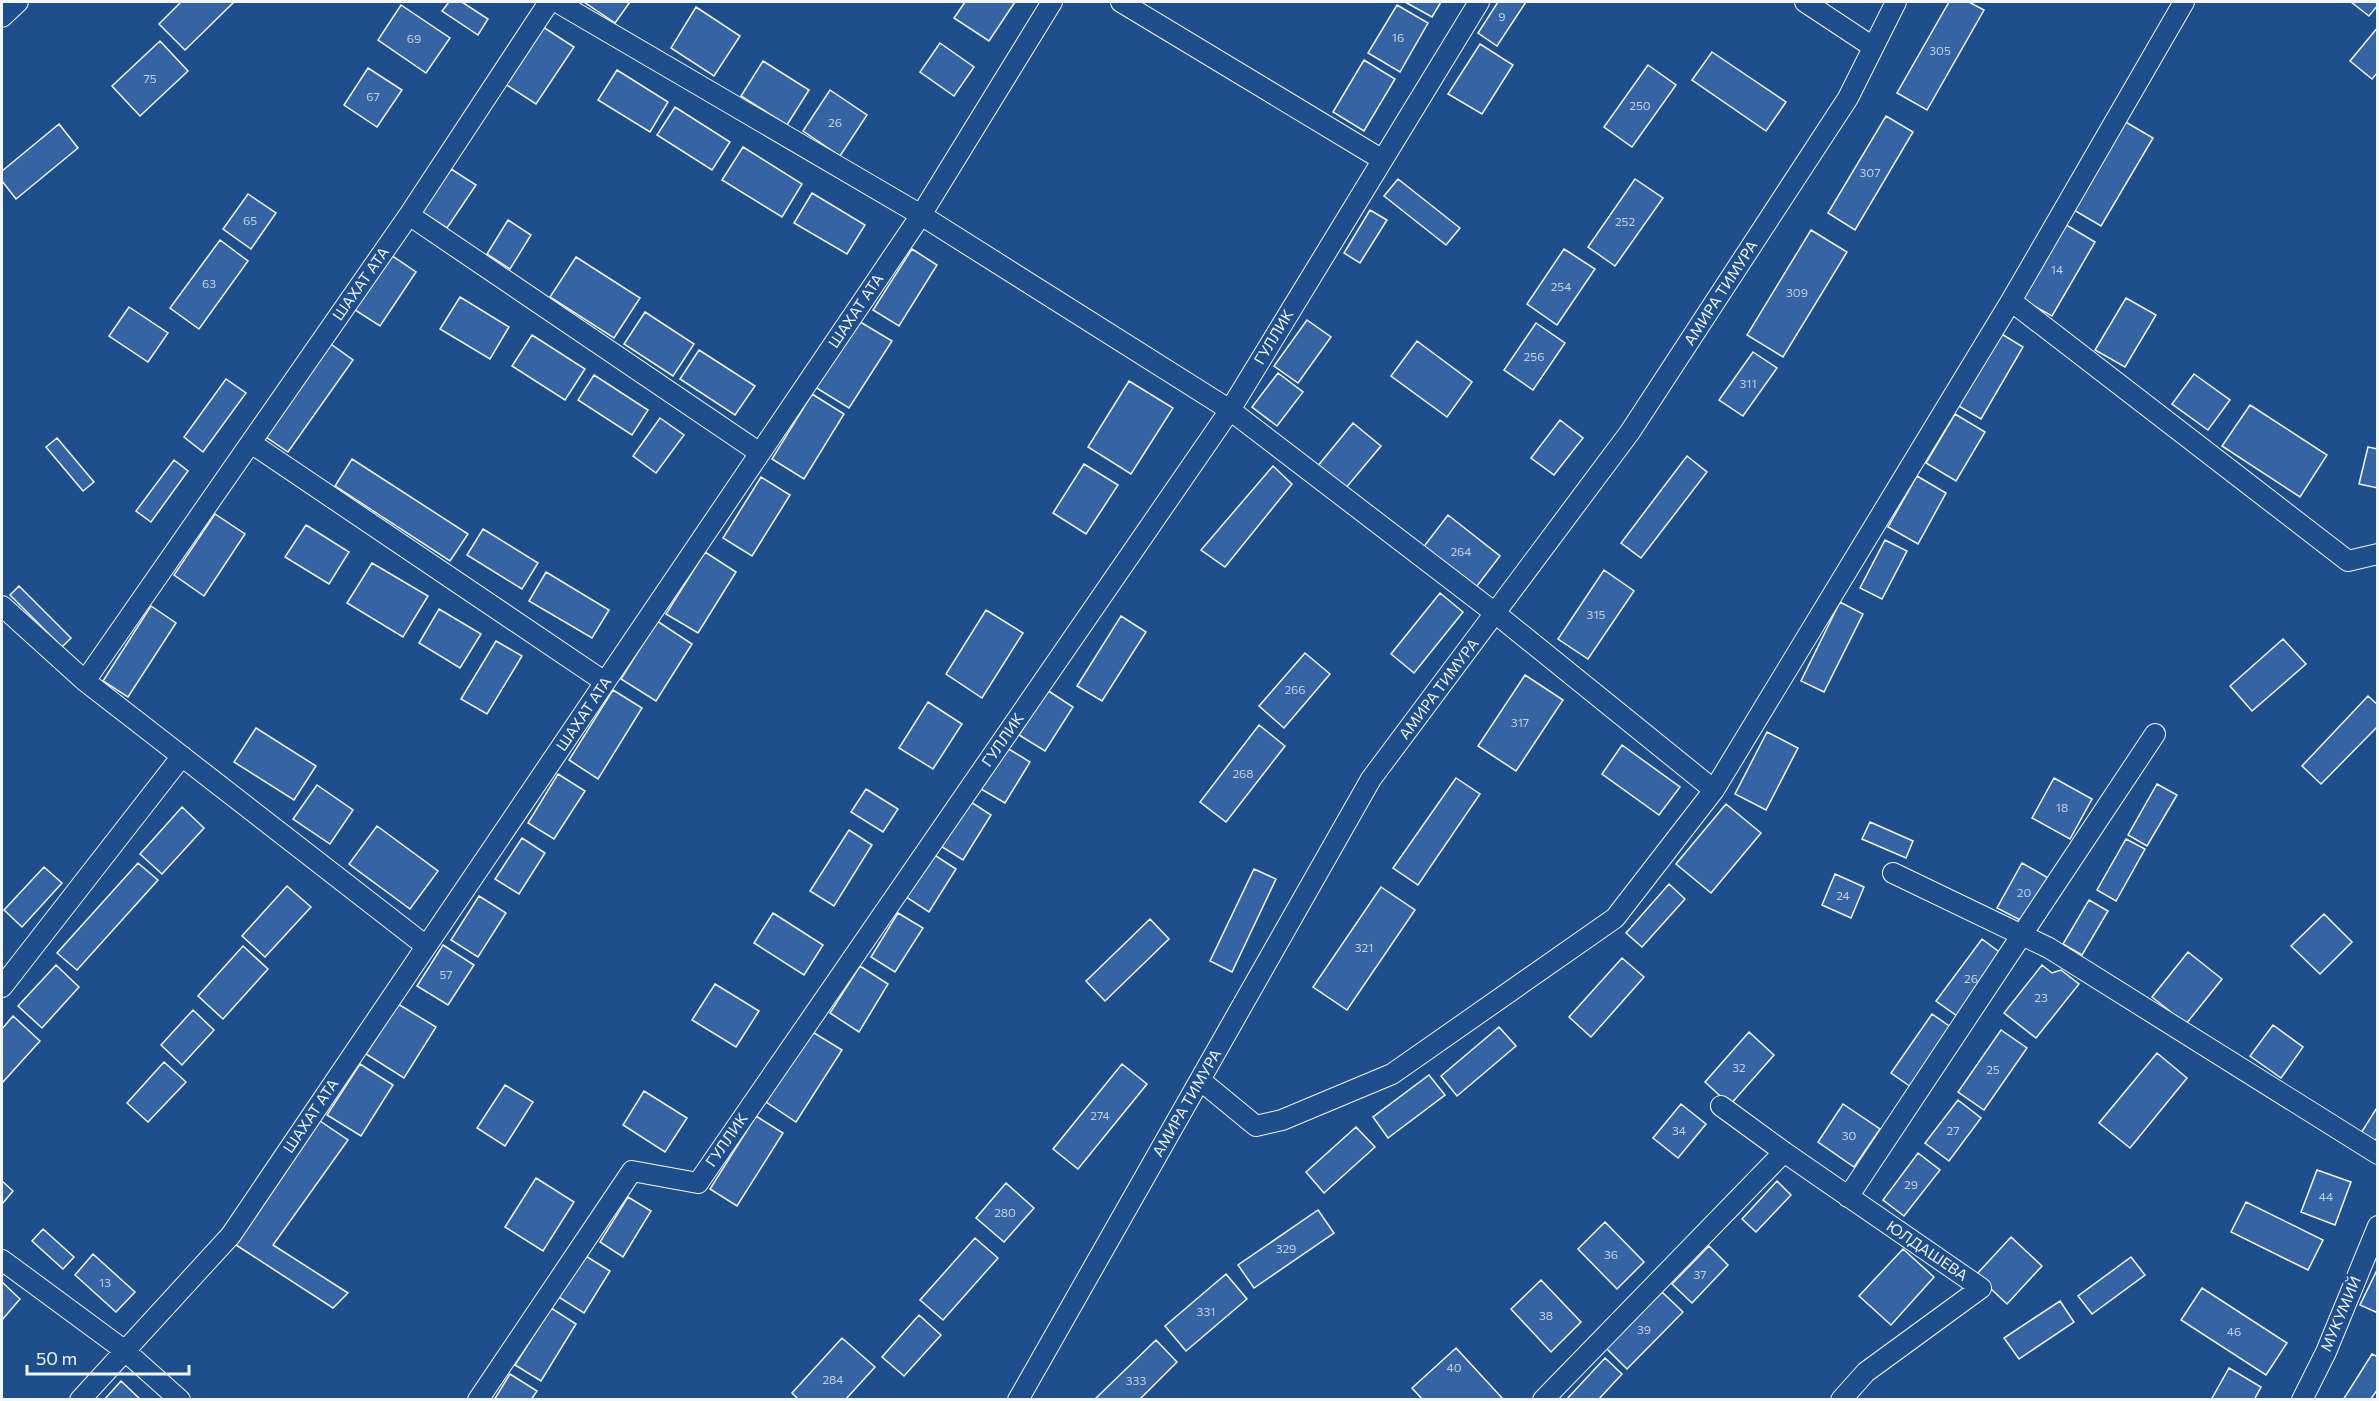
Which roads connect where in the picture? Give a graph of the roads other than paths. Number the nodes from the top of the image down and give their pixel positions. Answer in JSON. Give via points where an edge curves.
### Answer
{"nodes":[{"id":1,"x":18,"y":2,"type":"edge"},
{"id":2,"x":549,"y":2,"type":"edge"},
{"id":3,"x":557,"y":2,"type":"edge"},
{"id":4,"x":1052,"y":2,"type":"edge"},
{"id":5,"x":1121,"y":2,"type":"edge"},
{"id":6,"x":1479,"y":2,"type":"edge"},
{"id":7,"x":1805,"y":2,"type":"edge"},
{"id":8,"x":1896,"y":2,"type":"edge"},
{"id":9,"x":2184,"y":2,"type":"edge"},
{"id":10,"x":2,"y":17,"type":"edge"},
{"id":11,"x":1873,"y":47,"type":"junction"},
{"id":12,"x":1382,"y":159,"type":"junction"},
{"id":13,"x":921,"y":214,"type":"junction"},
{"id":14,"x":409,"y":215,"type":"junction"},
{"id":15,"x":2011,"y":301,"type":"junction"},
{"id":16,"x":1230,"y":410,"type":"junction"},
{"id":17,"x":251,"y":443,"type":"junction"},
{"id":18,"x":760,"y":453,"type":"junction"},
{"id":19,"x":2378,"y":554,"type":"edge"},
{"id":20,"x":2,"y":606,"type":"edge"},
{"id":21,"x":1495,"y":614,"type":"junction"},
{"id":22,"x":85,"y":681,"type":"junction"},
{"id":23,"x":605,"y":682,"type":"junction"},
{"id":24,"x":2155,"y":734,"type":"dead end"},
{"id":25,"x":182,"y":756,"type":"junction"},
{"id":26,"x":1714,"y":790,"type":"junction"},
{"id":27,"x":1893,"y":873,"type":"dead end"},
{"id":28,"x":2022,"y":934,"type":"junction"},
{"id":29,"x":426,"y":946,"type":"junction"},
{"id":30,"x":2,"y":987,"type":"edge"},
{"id":31,"x":1200,"y":1080,"type":"junction"},
{"id":32,"x":1721,"y":1106,"type":"dead end"},
{"id":33,"x":1784,"y":1152,"type":"junction"},
{"id":34,"x":2378,"y":1154,"type":"edge"},
{"id":35,"x":1848,"y":1197,"type":"junction"},
{"id":36,"x":2378,"y":1226,"type":"edge"},
{"id":37,"x":2,"y":1260,"type":"edge"},
{"id":38,"x":124,"y":1350,"type":"junction"},
{"id":39,"x":80,"y":1400,"type":"edge"},
{"id":40,"x":180,"y":1400,"type":"edge"},
{"id":41,"x":478,"y":1400,"type":"edge"},
{"id":42,"x":1018,"y":1400,"type":"edge"},
{"id":43,"x":1543,"y":1400,"type":"edge"},
{"id":44,"x":1840,"y":1400,"type":"edge"},
{"id":45,"x":2302,"y":1400,"type":"edge"}],
"edges":[{"from":1,"to":10,"type":"street"},
{"from":2,"to":14,"type":"street","name":"ШАХАТ АТА"},
{"from":3,"to":13,"type":"street"},
{"from":4,"to":13,"type":"street","name":"ШАХАТ АТА"},
{"from":5,"to":12,"type":"street"},
{"from":6,"to":12,"type":"street","name":"ГУЛЛИК"},
{"from":7,"to":11,"type":"street"},
{"from":8,"to":11,"type":"street","name":"АМИРА ТИМУРА"},
{"from":9,"to":15,"type":"street"},
{"from":11,"to":21,"type":"street","name":"АМИРА ТИМУРА","via":[[1848,98],[1630,432]]},
{"from":12,"to":16,"type":"street","name":"ГУЛЛИК"},
{"from":13,"to":16,"type":"street"},
{"from":13,"to":18,"type":"street","name":"ШАХАТ АТА"},
{"from":14,"to":17,"type":"street","name":"ШАХАТ АТА"},
{"from":14,"to":18,"type":"street"},
{"from":15,"to":19,"type":"street","via":[[2348,561]]},
{"from":15,"to":26,"type":"street"},
{"from":16,"to":21,"type":"street"},
{"from":16,"to":41,"type":"street","name":"ГУЛЛИК","via":[[698,1183],[632,1171]]},
{"from":17,"to":22,"type":"street","name":"ШАХАТ АТА"},
{"from":17,"to":23,"type":"street"},
{"from":18,"to":23,"type":"street","name":"ШАХАТ АТА"},
{"from":20,"to":22,"type":"street"},
{"from":21,"to":26,"type":"street"},
{"from":21,"to":31,"type":"street","name":"АМИРА ТИМУРА","via":[[1371,779]]},
{"from":22,"to":25,"type":"street"},
{"from":23,"to":29,"type":"street","name":"ШАХАТ АТА"},
{"from":24,"to":28,"type":"street"},
{"from":25,"to":29,"type":"street"},
{"from":25,"to":30,"type":"street"},
{"from":26,"to":31,"type":"street","via":[[1615,918],[1392,1074],[1282,1120],[1256,1125]]},
{"from":27,"to":28,"type":"street"},
{"from":28,"to":34,"type":"street"},
{"from":28,"to":35,"type":"street"},
{"from":29,"to":38,"type":"street","name":"ШАХАТ АТА","via":[[231,1235]]},
{"from":31,"to":42,"type":"street","name":"АМИРА ТИМУРА"},
{"from":32,"to":33,"type":"street","name":"ЮЛДАШЕВА"},
{"from":33,"to":35,"type":"street","name":"ЮЛДАШЕВА"},
{"from":33,"to":43,"type":"street"},
{"from":35,"to":44,"type":"street","name":"ЮЛДАШЕВА","via":[[1981,1288],[1866,1372]]},
{"from":36,"to":45,"type":"street","name":"МУКУМИЙ"},
{"from":37,"to":38,"type":"street"},
{"from":38,"to":39,"type":"street","name":"ШАХАТ АТА"},
{"from":38,"to":40,"type":"street"}]}
